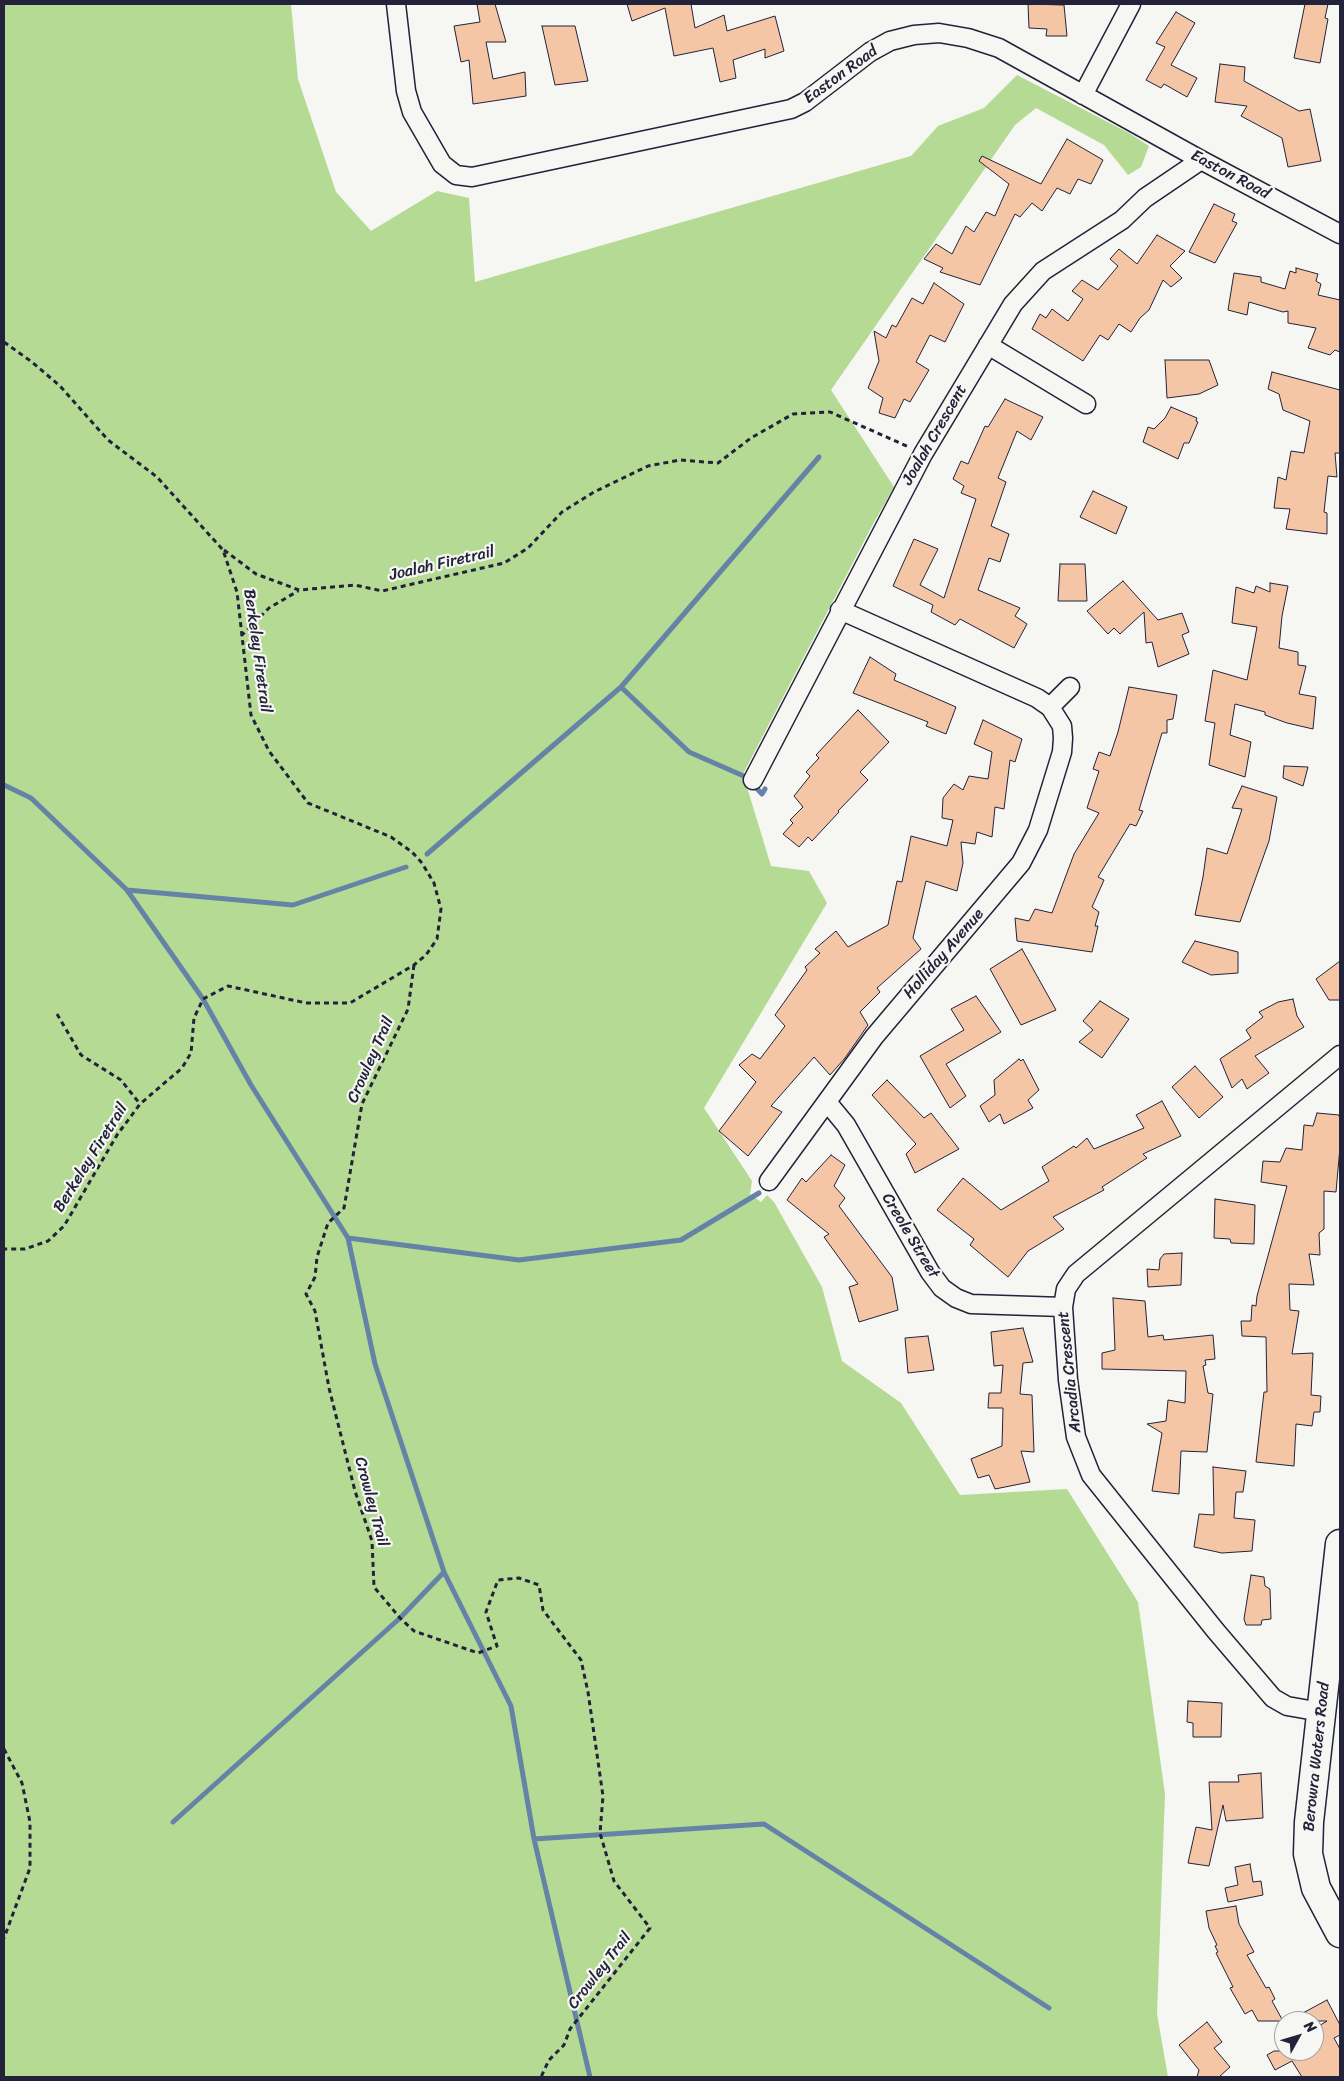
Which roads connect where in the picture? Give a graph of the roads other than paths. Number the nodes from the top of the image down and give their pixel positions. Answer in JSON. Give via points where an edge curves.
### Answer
{"nodes":[{"id":1,"x":396,"y":4,"type":"edge"},
{"id":2,"x":1131,"y":4,"type":"edge"},
{"id":3,"x":1082,"y":95,"type":"junction"},
{"id":4,"x":1201,"y":160,"type":"junction"},
{"id":5,"x":1340,"y":234,"type":"edge"},
{"id":6,"x":988,"y":345,"type":"junction"},
{"id":7,"x":1086,"y":404,"type":"dead end"},
{"id":8,"x":840,"y":610,"type":"junction"},
{"id":9,"x":1070,"y":687,"type":"dead end"},
{"id":10,"x":1050,"y":706,"type":"junction"},
{"id":11,"x":753,"y":780,"type":"dead end"},
{"id":12,"x":1340,"y":1055,"type":"edge"},
{"id":13,"x":827,"y":1102,"type":"junction"},
{"id":14,"x":769,"y":1181,"type":"dead end"},
{"id":15,"x":1063,"y":1307,"type":"junction"},
{"id":16,"x":1340,"y":1544,"type":"edge"},
{"id":17,"x":1321,"y":1712,"type":"junction"},
{"id":18,"x":1340,"y":1933,"type":"edge"}],
"edges":[{"from":1,"to":3,"type":"street","name":"Easton Road","via":[[406,91],[412,112],[442,164],[456,175],[472,177],[791,109],[805,102],[870,52],[914,35],[939,33],[999,48]]},
{"from":2,"to":3,"type":"street"},
{"from":3,"to":4,"type":"street","name":"Easton Road"},
{"from":4,"to":5,"type":"street","name":"Easton Road"},
{"from":4,"to":6,"type":"street","name":"Joalah Crescent","via":[[1145,198],[1122,220],[1043,271],[1013,304]]},
{"from":6,"to":7,"type":"street"},
{"from":6,"to":8,"type":"street","name":"Joalah Crescent","via":[[923,454]]},
{"from":8,"to":10,"type":"street"},
{"from":8,"to":11,"type":"street","name":"Joalah Crescent"},
{"from":9,"to":10,"type":"street"},
{"from":10,"to":13,"type":"street","name":"Holliday Avenue","via":[[1062,726],[1062,752],[1032,845],[1021,863],[874,1037]]},
{"from":12,"to":15,"type":"street","name":"Arcadia Crescent","via":[[1076,1274],[1066,1289]]},
{"from":13,"to":14,"type":"street","name":"Holliday Avenue"},
{"from":13,"to":15,"type":"street","name":"Creole Street","via":[[846,1125],[942,1288],[971,1304]]},
{"from":15,"to":17,"type":"street","name":"Arcadia Crescent","via":[[1076,1438],[1091,1475],[1273,1698],[1287,1706]]},
{"from":16,"to":17,"type":"main road","name":"Berowra Waters Road"},
{"from":17,"to":18,"type":"main road","name":"Berowra Waters Road","via":[[1308,1854],[1316,1888]]}]}
